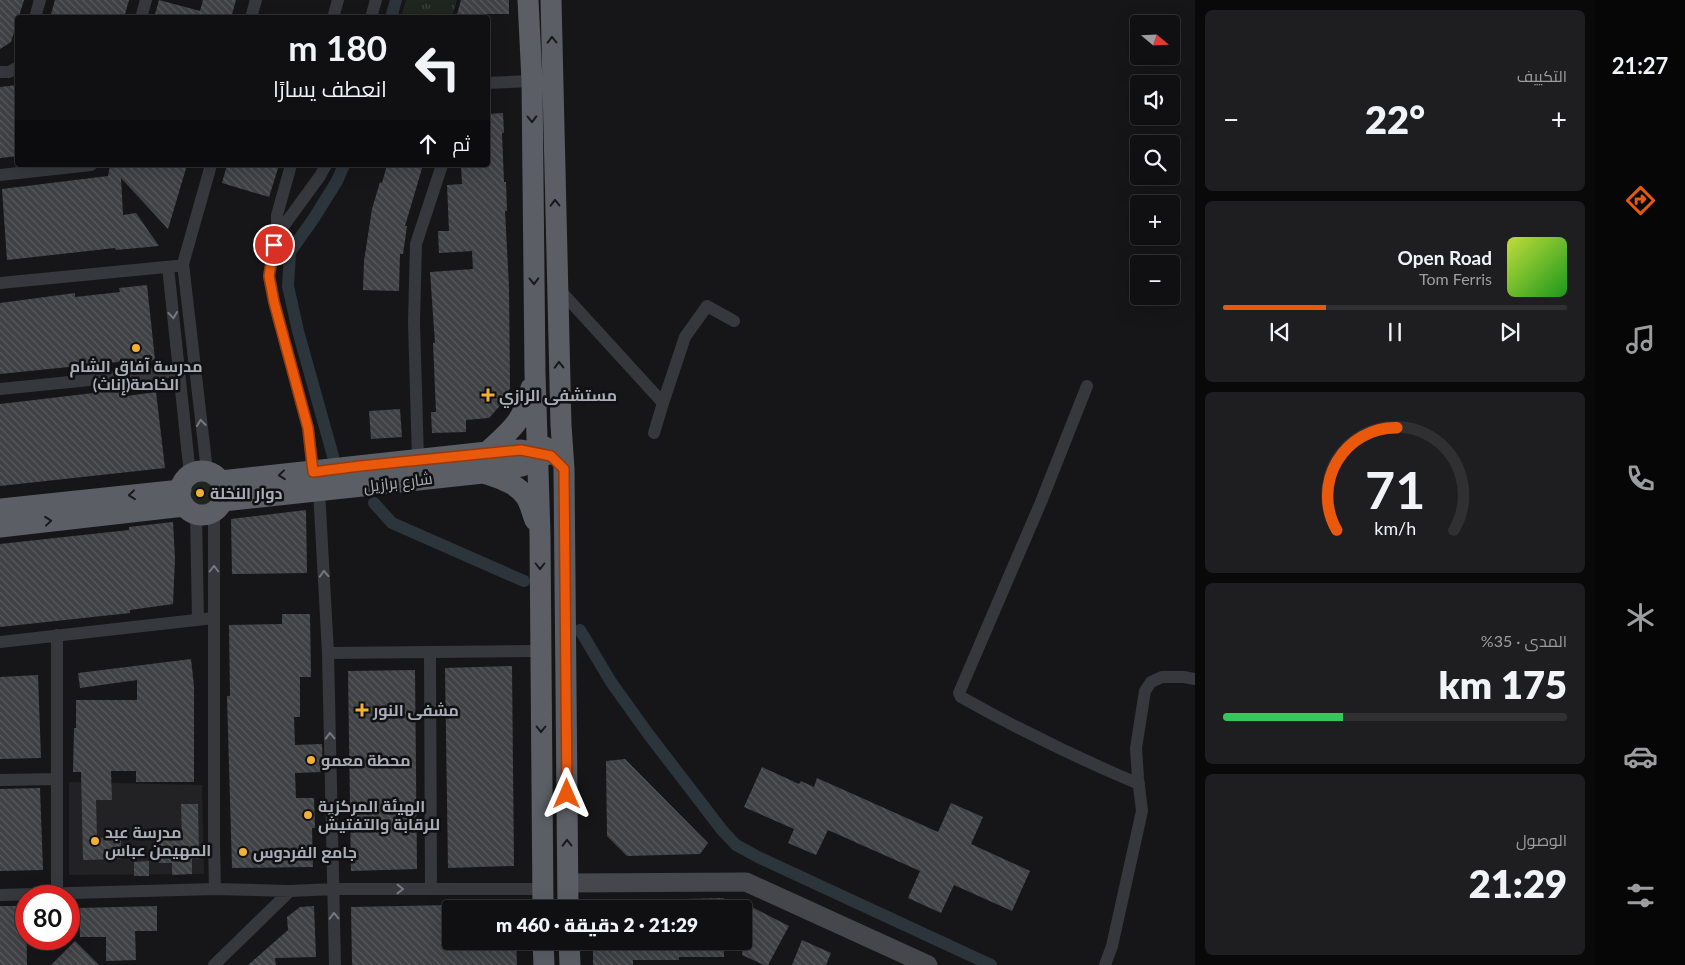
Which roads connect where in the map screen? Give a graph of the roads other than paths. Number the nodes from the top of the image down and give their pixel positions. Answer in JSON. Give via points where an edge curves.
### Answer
{"nodes":[{"id":1,"x":40,"y":0,"type":"edge"},
{"id":2,"x":146,"y":0,"type":"edge"},
{"id":3,"x":256,"y":0,"type":"edge"},
{"id":4,"x":338,"y":0,"type":"edge"},
{"id":5,"x":376,"y":0,"type":"edge"},
{"id":6,"x":528,"y":0,"type":"edge"},
{"id":7,"x":551,"y":0,"type":"edge"},
{"id":8,"x":36,"y":15,"type":"edge"},
{"id":9,"x":142,"y":15,"type":"edge"},
{"id":10,"x":252,"y":15,"type":"edge"},
{"id":11,"x":334,"y":15,"type":"edge"},
{"id":12,"x":372,"y":15,"type":"edge"},
{"id":13,"x":15,"y":69,"type":"edge"},
{"id":14,"x":0,"y":72,"type":"edge"},
{"id":15,"x":532,"y":81,"type":"junction"},
{"id":16,"x":490,"y":83,"type":"edge"},
{"id":17,"x":73,"y":167,"type":"edge"},
{"id":18,"x":210,"y":167,"type":"edge"},
{"id":19,"x":290,"y":167,"type":"edge"},
{"id":20,"x":325,"y":167,"type":"edge"},
{"id":21,"x":441,"y":167,"type":"edge"},
{"id":22,"x":0,"y":175,"type":"edge"},
{"id":23,"x":277,"y":234,"type":"junction"},
{"id":24,"x":183,"y":264,"type":"junction"},
{"id":25,"x":168,"y":267,"type":"junction"},
{"id":26,"x":0,"y":283,"type":"edge"},
{"id":27,"x":557,"y":287,"type":"junction"},
{"id":28,"x":734,"y":321,"type":"dead end"},
{"id":29,"x":179,"y":370,"type":"junction"},
{"id":30,"x":535,"y":373,"type":"junction"},
{"id":31,"x":1087,"y":386,"type":"dead end"},
{"id":32,"x":0,"y":389,"type":"edge"},
{"id":33,"x":663,"y":403,"type":"junction"},
{"id":34,"x":560,"y":425,"type":"junction"},
{"id":35,"x":654,"y":433,"type":"dead end"},
{"id":36,"x":538,"y":453,"type":"junction"},
{"id":37,"x":418,"y":460,"type":"junction"},
{"id":38,"x":485,"y":462,"type":"junction"},
{"id":39,"x":564,"y":469,"type":"junction"},
{"id":40,"x":316,"y":482,"type":"junction"},
{"id":41,"x":202,"y":494,"type":"junction"},
{"id":42,"x":0,"y":509,"type":"edge"},
{"id":43,"x":0,"y":527,"type":"edge"},
{"id":44,"x":540,"y":535,"type":"junction"},
{"id":45,"x":214,"y":618,"type":"junction"},
{"id":46,"x":198,"y":620,"type":"junction"},
{"id":47,"x":57,"y":635,"type":"junction"},
{"id":48,"x":0,"y":642,"type":"edge"},
{"id":49,"x":541,"y":651,"type":"junction"},
{"id":50,"x":430,"y":652,"type":"junction"},
{"id":51,"x":328,"y":653,"type":"junction"},
{"id":52,"x":1195,"y":679,"type":"edge"},
{"id":53,"x":57,"y":779,"type":"junction"},
{"id":54,"x":0,"y":780,"type":"edge"},
{"id":55,"x":1139,"y":784,"type":"junction"},
{"id":56,"x":568,"y":882,"type":"junction"},
{"id":57,"x":57,"y":885,"type":"edge"},
{"id":58,"x":215,"y":889,"type":"junction"},
{"id":59,"x":334,"y":889,"type":"junction"},
{"id":60,"x":431,"y":889,"type":"junction"},
{"id":61,"x":290,"y":890,"type":"junction"},
{"id":62,"x":80,"y":893,"type":"edge"},
{"id":63,"x":0,"y":895,"type":"edge"},
{"id":64,"x":15,"y":895,"type":"edge"},
{"id":65,"x":543,"y":899,"type":"edge"},
{"id":66,"x":568,"y":900,"type":"edge"},
{"id":67,"x":544,"y":950,"type":"edge"},
{"id":68,"x":569,"y":950,"type":"edge"},
{"id":69,"x":214,"y":965,"type":"edge"},
{"id":70,"x":335,"y":965,"type":"edge"},
{"id":71,"x":544,"y":965,"type":"edge"},
{"id":72,"x":570,"y":965,"type":"edge"},
{"id":73,"x":928,"y":965,"type":"edge"},
{"id":74,"x":1105,"y":965,"type":"edge"}],
"edges":[{"from":1,"to":8,"type":"street"},
{"from":2,"to":9,"type":"street"},
{"from":3,"to":10,"type":"street"},
{"from":4,"to":11,"type":"street"},
{"from":5,"to":12,"type":"street"},
{"from":6,"to":15,"type":"highway"},
{"from":27,"to":7,"type":"highway","one_way":true},
{"from":13,"to":14,"type":"street"},
{"from":15,"to":16,"type":"street"},
{"from":15,"to":30,"type":"highway","one_way":true},
{"from":17,"to":22,"type":"street"},
{"from":18,"to":24,"type":"street"},
{"from":19,"to":23,"type":"street","via":[[277,215]]},
{"from":20,"to":23,"type":"street"},
{"from":21,"to":37,"type":"street","via":[[416,244],[414,322]]},
{"from":23,"to":40,"type":"street","via":[[269,276],[308,428]]},
{"from":24,"to":25,"type":"street"},
{"from":41,"to":24,"type":"street","one_way":true},
{"from":25,"to":26,"type":"street"},
{"from":25,"to":29,"type":"street","one_way":true},
{"from":27,"to":33,"type":"street"},
{"from":34,"to":27,"type":"highway","one_way":true},
{"from":28,"to":33,"type":"street","via":[[707,306],[685,337]]},
{"from":29,"to":32,"type":"street"},
{"from":29,"to":41,"type":"street"},
{"from":30,"to":36,"type":"highway"},
{"from":30,"to":38,"type":"highway","via":[[524,410],[515,427]]},
{"from":31,"to":55,"type":"street","via":[[959,692],[960,696],[1008,724],[1076,758]]},
{"from":33,"to":35,"type":"street"},
{"from":34,"to":36,"type":"highway","via":[[551,444]]},
{"from":34,"to":39,"type":"highway"},
{"from":36,"to":38,"type":"highway","via":[[522,466]]},
{"from":36,"to":39,"type":"highway","via":[[551,456]]},
{"from":36,"to":44,"type":"highway"},
{"from":37,"to":38,"type":"highway","name":"شارع برازيل"},
{"from":37,"to":40,"type":"highway","name":"شارع برازيل"},
{"from":38,"to":40,"type":"highway","name":"شارع برازيل"},
{"from":38,"to":44,"type":"highway","name":"شارع برازيل","via":[[526,497]]},
{"from":56,"to":39,"type":"highway","one_way":true},
{"from":40,"to":41,"type":"highway","name":"شارع برازيل"},
{"from":51,"to":40,"type":"street","one_way":true},
{"from":41,"to":42,"type":"highway","name":"شارع برازيل","one_way":true},
{"from":43,"to":41,"type":"highway","name":"شارع برازيل","one_way":true},
{"from":45,"to":41,"type":"street","one_way":true},
{"from":41,"to":46,"type":"street"},
{"from":44,"to":49,"type":"highway","one_way":true},
{"from":45,"to":46,"type":"street"},
{"from":45,"to":58,"type":"street"},
{"from":46,"to":47,"type":"street"},
{"from":47,"to":48,"type":"street"},
{"from":47,"to":53,"type":"street"},
{"from":49,"to":50,"type":"street"},
{"from":49,"to":65,"type":"highway","one_way":true},
{"from":50,"to":51,"type":"street"},
{"from":50,"to":60,"type":"street"},
{"from":59,"to":51,"type":"street","one_way":true},
{"from":52,"to":55,"type":"street","via":[[1162,677],[1151,682],[1144,691],[1136,748]]},
{"from":53,"to":54,"type":"street"},
{"from":53,"to":57,"type":"street"},
{"from":55,"to":74,"type":"street","via":[[1142,811]]},
{"from":56,"to":66,"type":"highway"},
{"from":56,"to":73,"type":"main road","via":[[746,882]]},
{"from":58,"to":61,"type":"street"},
{"from":58,"to":62,"type":"street"},
{"from":59,"to":60,"type":"street","one_way":true},
{"from":59,"to":61,"type":"street"},
{"from":70,"to":59,"type":"street","one_way":true},
{"from":60,"to":65,"type":"street"},
{"from":61,"to":69,"type":"street"},
{"from":63,"to":64,"type":"street"},
{"from":67,"to":71,"type":"highway"},
{"from":68,"to":72,"type":"highway"}]}
